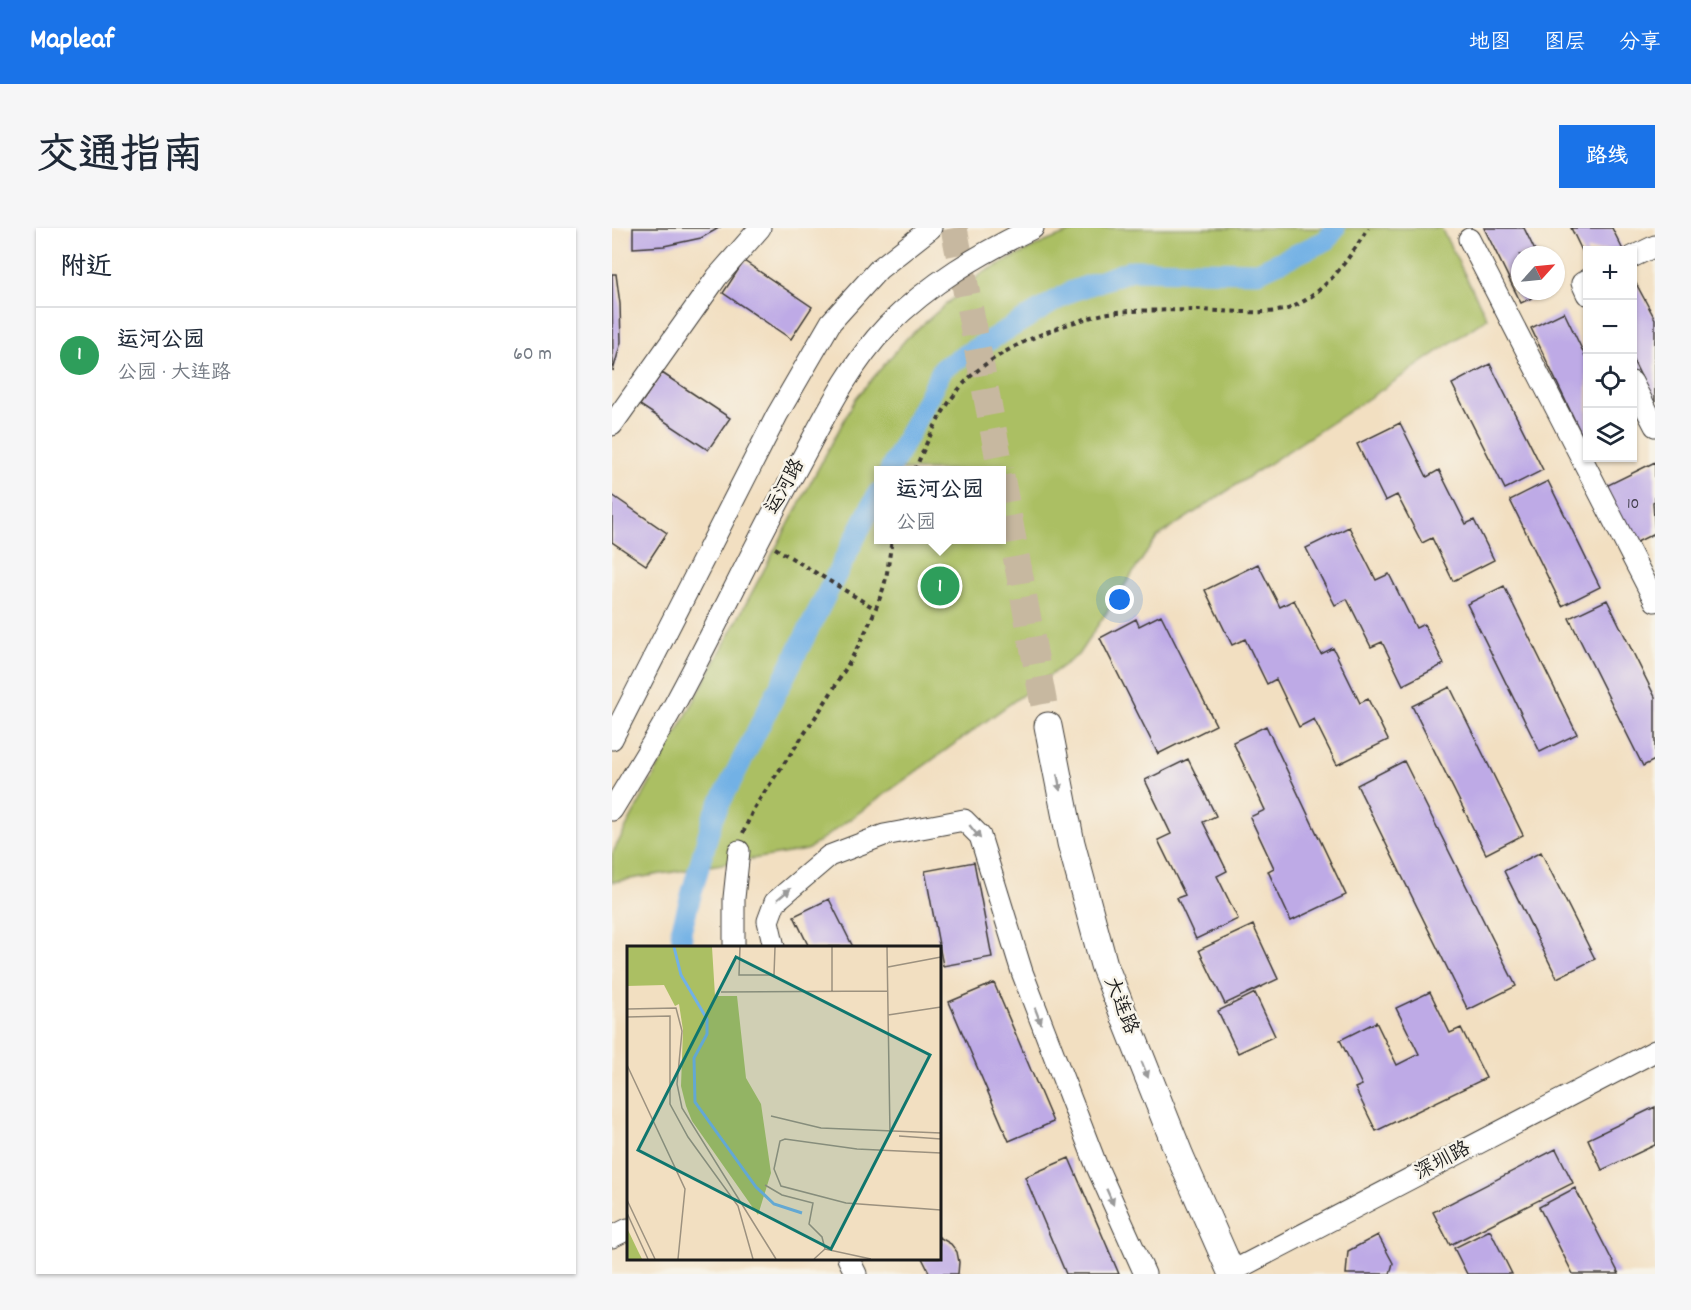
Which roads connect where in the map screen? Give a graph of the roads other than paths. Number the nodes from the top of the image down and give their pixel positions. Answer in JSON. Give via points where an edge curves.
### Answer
{"nodes":[{"id":1,"x":760,"y":228,"type":"edge"},
{"id":2,"x":931,"y":228,"type":"edge"},
{"id":3,"x":1033,"y":228,"type":"edge"},
{"id":4,"x":1469,"y":239,"type":"dead end"},
{"id":5,"x":1655,"y":246,"type":"edge"},
{"id":6,"x":1637,"y":255,"type":"edge"},
{"id":7,"x":1637,"y":392,"type":"edge"},
{"id":8,"x":612,"y":425,"type":"edge"},
{"id":9,"x":1655,"y":426,"type":"edge"},
{"id":10,"x":1655,"y":601,"type":"edge"},
{"id":11,"x":1048,"y":726,"type":"tunnel mouth"},
{"id":12,"x":612,"y":739,"type":"edge"},
{"id":13,"x":612,"y":810,"type":"edge"},
{"id":14,"x":739,"y":851,"type":"road end"},
{"id":15,"x":734,"y":946,"type":"edge"},
{"id":16,"x":774,"y":946,"type":"edge"},
{"id":17,"x":1655,"y":1051,"type":"edge"},
{"id":18,"x":627,"y":1230,"type":"edge"},
{"id":19,"x":612,"y":1237,"type":"edge"},
{"id":20,"x":849,"y":1259,"type":"edge"},
{"id":21,"x":1232,"y":1273,"type":"edge"},
{"id":22,"x":856,"y":1274,"type":"edge"},
{"id":23,"x":1145,"y":1274,"type":"edge"}],
"edges":[{"from":1,"to":8,"type":"street","via":[[717,277]]},
{"from":2,"to":12,"type":"street","via":[[879,269],[831,322],[777,415]]},
{"from":3,"to":13,"type":"street","name":"运河路","via":[[950,273],[895,320],[862,356],[759,537],[672,709]]},
{"from":4,"to":10,"type":"street"},
{"from":5,"to":6,"type":"street"},
{"from":7,"to":9,"type":"street"},
{"from":11,"to":21,"type":"main road","name":"大连路","one_way":true,"via":[[1071,843],[1104,965],[1180,1156]]},
{"from":14,"to":15,"type":"street"},
{"from":16,"to":23,"type":"street","one_way":true,"via":[[768,921],[775,902],[828,856],[884,835],[964,820],[980,836],[1026,983],[1096,1167]]},
{"from":17,"to":21,"type":"street","name":"深圳路"},
{"from":18,"to":19,"type":"street"},
{"from":20,"to":22,"type":"street"}]}
